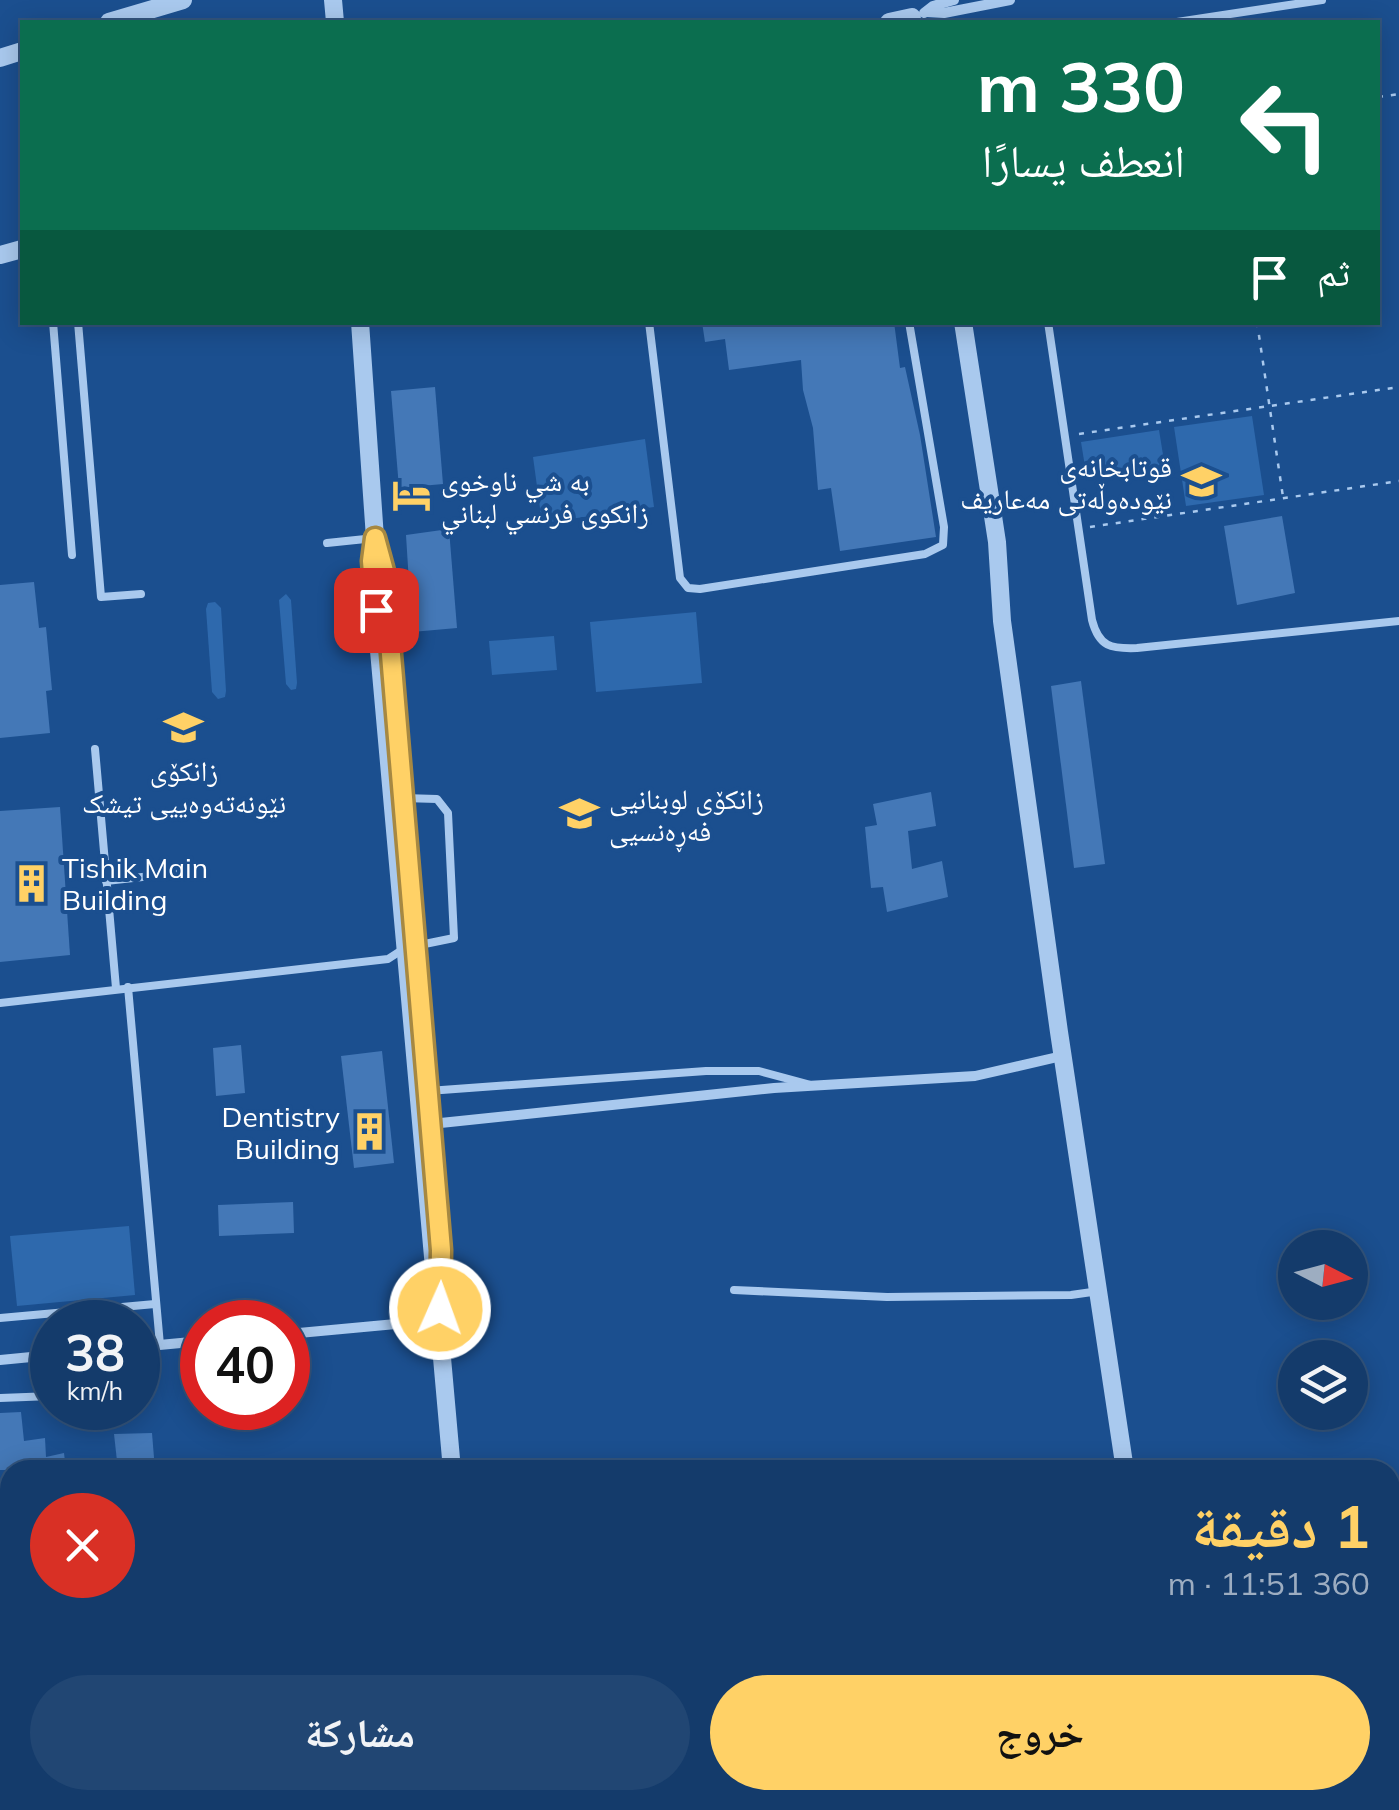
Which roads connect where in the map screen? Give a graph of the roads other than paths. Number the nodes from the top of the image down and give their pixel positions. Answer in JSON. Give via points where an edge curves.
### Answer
{"nodes":[{"id":1,"x":183,"y":0,"type":"edge"},
{"id":2,"x":954,"y":0,"type":"edge"},
{"id":3,"x":1010,"y":0,"type":"edge"},
{"id":4,"x":1249,"y":0,"type":"edge"},
{"id":5,"x":1322,"y":0,"type":"edge"},
{"id":6,"x":1276,"y":3,"type":"edge"},
{"id":7,"x":1250,"y":10,"type":"junction"},
{"id":8,"x":915,"y":13,"type":"edge"},
{"id":9,"x":116,"y":20,"type":"edge"},
{"id":10,"x":1189,"y":20,"type":"edge"},
{"id":11,"x":52,"y":325,"type":"edge"},
{"id":12,"x":78,"y":325,"type":"edge"},
{"id":13,"x":360,"y":325,"type":"edge"},
{"id":14,"x":648,"y":325,"type":"edge"},
{"id":15,"x":910,"y":325,"type":"edge"},
{"id":16,"x":952,"y":325,"type":"edge"},
{"id":17,"x":963,"y":325,"type":"edge"},
{"id":18,"x":1048,"y":325,"type":"edge"},
{"id":19,"x":375,"y":538,"type":"junction"},
{"id":20,"x":327,"y":542,"type":"dead end"},
{"id":21,"x":72,"y":555,"type":"dead end"},
{"id":22,"x":140,"y":594,"type":"dead end"},
{"id":23,"x":1002,"y":621,"type":"junction"},
{"id":24,"x":1399,"y":621,"type":"edge"},
{"id":25,"x":94,"y":750,"type":"dead end"},
{"id":26,"x":403,"y":798,"type":"junction"},
{"id":27,"x":196,"y":872,"type":"dead end"},
{"id":28,"x":106,"y":881,"type":"junction"},
{"id":29,"x":411,"y":946,"type":"junction"},
{"id":30,"x":128,"y":987,"type":"junction"},
{"id":31,"x":116,"y":988,"type":"junction"},
{"id":32,"x":0,"y":1003,"type":"edge"},
{"id":33,"x":1062,"y":1056,"type":"junction"},
{"id":34,"x":814,"y":1086,"type":"junction"},
{"id":35,"x":428,"y":1091,"type":"junction"},
{"id":36,"x":431,"y":1124,"type":"junction"},
{"id":37,"x":734,"y":1290,"type":"dead end"},
{"id":38,"x":1099,"y":1291,"type":"junction"},
{"id":39,"x":155,"y":1300,"type":"edge"},
{"id":40,"x":464,"y":1314,"type":"dead end"},
{"id":41,"x":30,"y":1315,"type":"edge"},
{"id":42,"x":0,"y":1318,"type":"edge"},
{"id":43,"x":439,"y":1320,"type":"junction"},
{"id":44,"x":310,"y":1332,"type":"edge"},
{"id":45,"x":180,"y":1343,"type":"edge"},
{"id":46,"x":160,"y":1345,"type":"edge"},
{"id":47,"x":30,"y":1357,"type":"edge"},
{"id":48,"x":0,"y":1360,"type":"edge"},
{"id":49,"x":30,"y":1397,"type":"edge"},
{"id":50,"x":0,"y":1398,"type":"edge"},
{"id":51,"x":451,"y":1460,"type":"edge"},
{"id":52,"x":1124,"y":1460,"type":"edge"}],
"edges":[{"from":1,"to":9,"type":"street"},
{"from":2,"to":8,"type":"street"},
{"from":3,"to":8,"type":"street"},
{"from":4,"to":7,"type":"lane"},
{"from":5,"to":6,"type":"lane"},
{"from":6,"to":7,"type":"lane"},
{"from":7,"to":10,"type":"lane"},
{"from":11,"to":21,"type":"lane"},
{"from":12,"to":22,"type":"lane","via":[[101,597]]},
{"from":13,"to":19,"type":"street"},
{"from":14,"to":15,"type":"lane","via":[[680,578],[700,589],[925,554],[943,545]]},
{"from":16,"to":23,"type":"street"},
{"from":17,"to":23,"type":"street","via":[[997,542]]},
{"from":18,"to":24,"type":"lane","via":[[1092,620],[1101,643],[1110,648]]},
{"from":19,"to":20,"type":"lane"},
{"from":19,"to":26,"type":"street","via":[[384,571]]},
{"from":19,"to":29,"type":"street","via":[[372,572]]},
{"from":23,"to":33,"type":"street"},
{"from":25,"to":28,"type":"lane"},
{"from":26,"to":29,"type":"street"},
{"from":26,"to":29,"type":"lane","via":[[437,799],[448,813],[454,938]]},
{"from":27,"to":28,"type":"lane"},
{"from":28,"to":31,"type":"lane"},
{"from":29,"to":30,"type":"lane","via":[[388,959]]},
{"from":29,"to":35,"type":"street"},
{"from":29,"to":43,"type":"street"},
{"from":30,"to":31,"type":"lane"},
{"from":30,"to":39,"type":"lane"},
{"from":31,"to":32,"type":"lane"},
{"from":33,"to":34,"type":"street","via":[[975,1076]]},
{"from":33,"to":38,"type":"street"},
{"from":34,"to":35,"type":"lane","via":[[758,1071],[706,1071]]},
{"from":34,"to":36,"type":"street"},
{"from":35,"to":36,"type":"street"},
{"from":36,"to":43,"type":"street","via":[[442,1268]]},
{"from":37,"to":38,"type":"lane","via":[[887,1297]]},
{"from":38,"to":52,"type":"street"},
{"from":40,"to":43,"type":"lane"},
{"from":41,"to":42,"type":"lane"},
{"from":43,"to":44,"type":"street"},
{"from":43,"to":51,"type":"street"},
{"from":45,"to":46,"type":"street"},
{"from":47,"to":48,"type":"street"},
{"from":49,"to":50,"type":"lane"}]}
